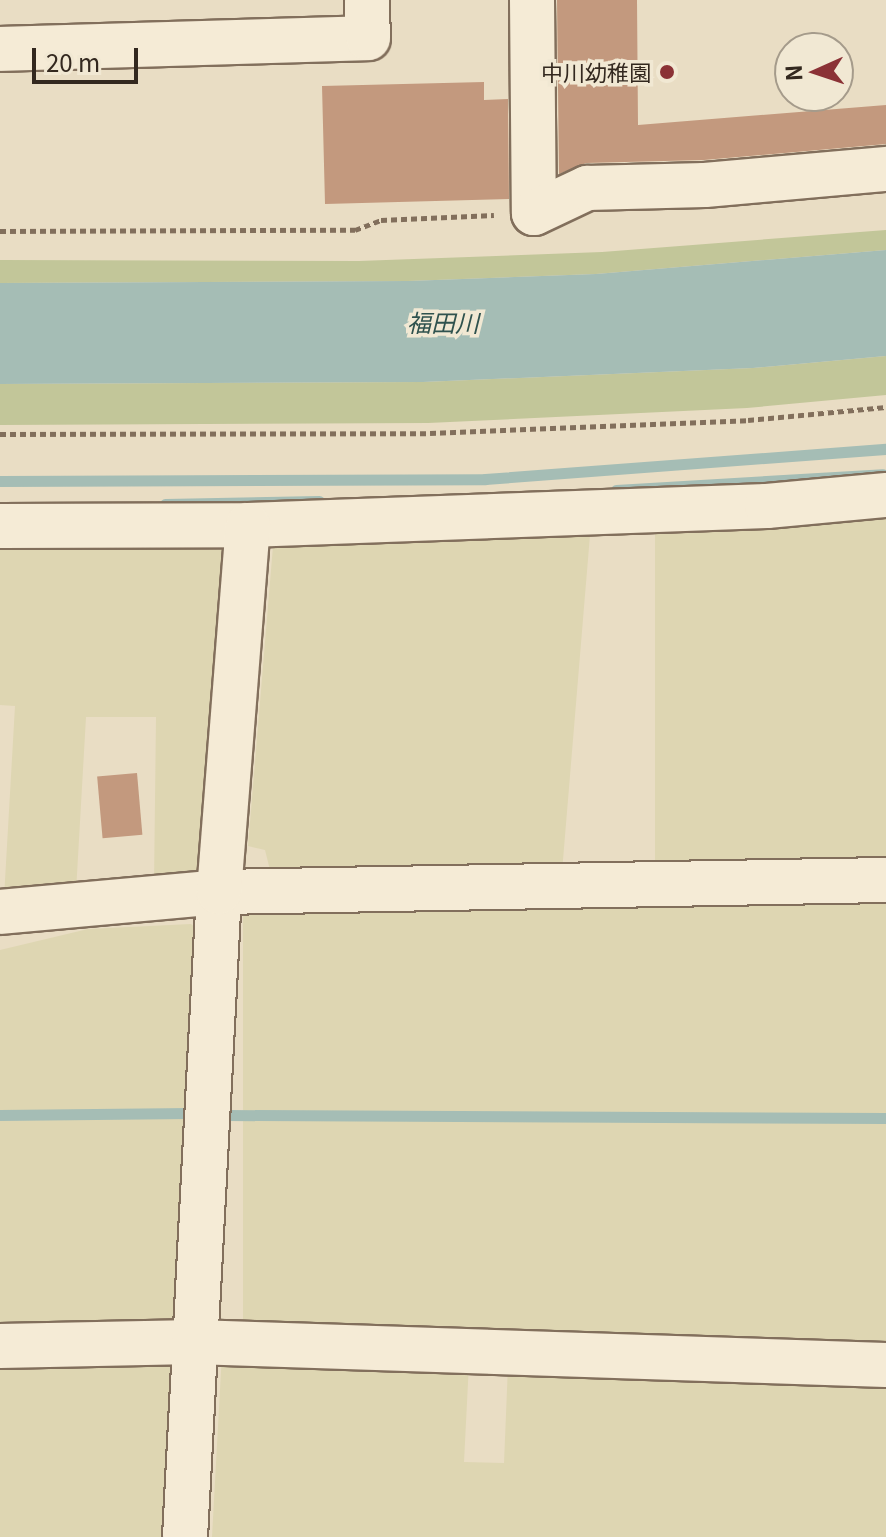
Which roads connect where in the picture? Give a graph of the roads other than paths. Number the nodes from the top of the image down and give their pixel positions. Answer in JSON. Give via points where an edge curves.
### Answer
{"nodes":[{"id":1,"x":367,"y":0,"type":"edge"},
{"id":2,"x":532,"y":0,"type":"edge"},
{"id":3,"x":0,"y":49,"type":"edge"},
{"id":4,"x":886,"y":169,"type":"edge"},
{"id":5,"x":886,"y":495,"type":"edge"},
{"id":6,"x":248,"y":525,"type":"junction"},
{"id":7,"x":0,"y":526,"type":"edge"},
{"id":8,"x":886,"y":880,"type":"edge"},
{"id":9,"x":219,"y":892,"type":"junction"},
{"id":10,"x":0,"y":912,"type":"edge"},
{"id":11,"x":194,"y":1342,"type":"junction"},
{"id":12,"x":0,"y":1346,"type":"edge"},
{"id":13,"x":886,"y":1365,"type":"edge"},
{"id":14,"x":185,"y":1537,"type":"edge"}],
"edges":[{"from":1,"to":3,"type":"street","via":[[368,38]]},
{"from":2,"to":4,"type":"street","via":[[534,213],[587,188],[705,185]]},
{"from":5,"to":6,"type":"street","via":[[767,506]]},
{"from":6,"to":7,"type":"street"},
{"from":6,"to":9,"type":"street"},
{"from":8,"to":9,"type":"street"},
{"from":9,"to":10,"type":"street"},
{"from":9,"to":11,"type":"street"},
{"from":11,"to":12,"type":"street"},
{"from":11,"to":13,"type":"street"},
{"from":11,"to":14,"type":"street"}]}
